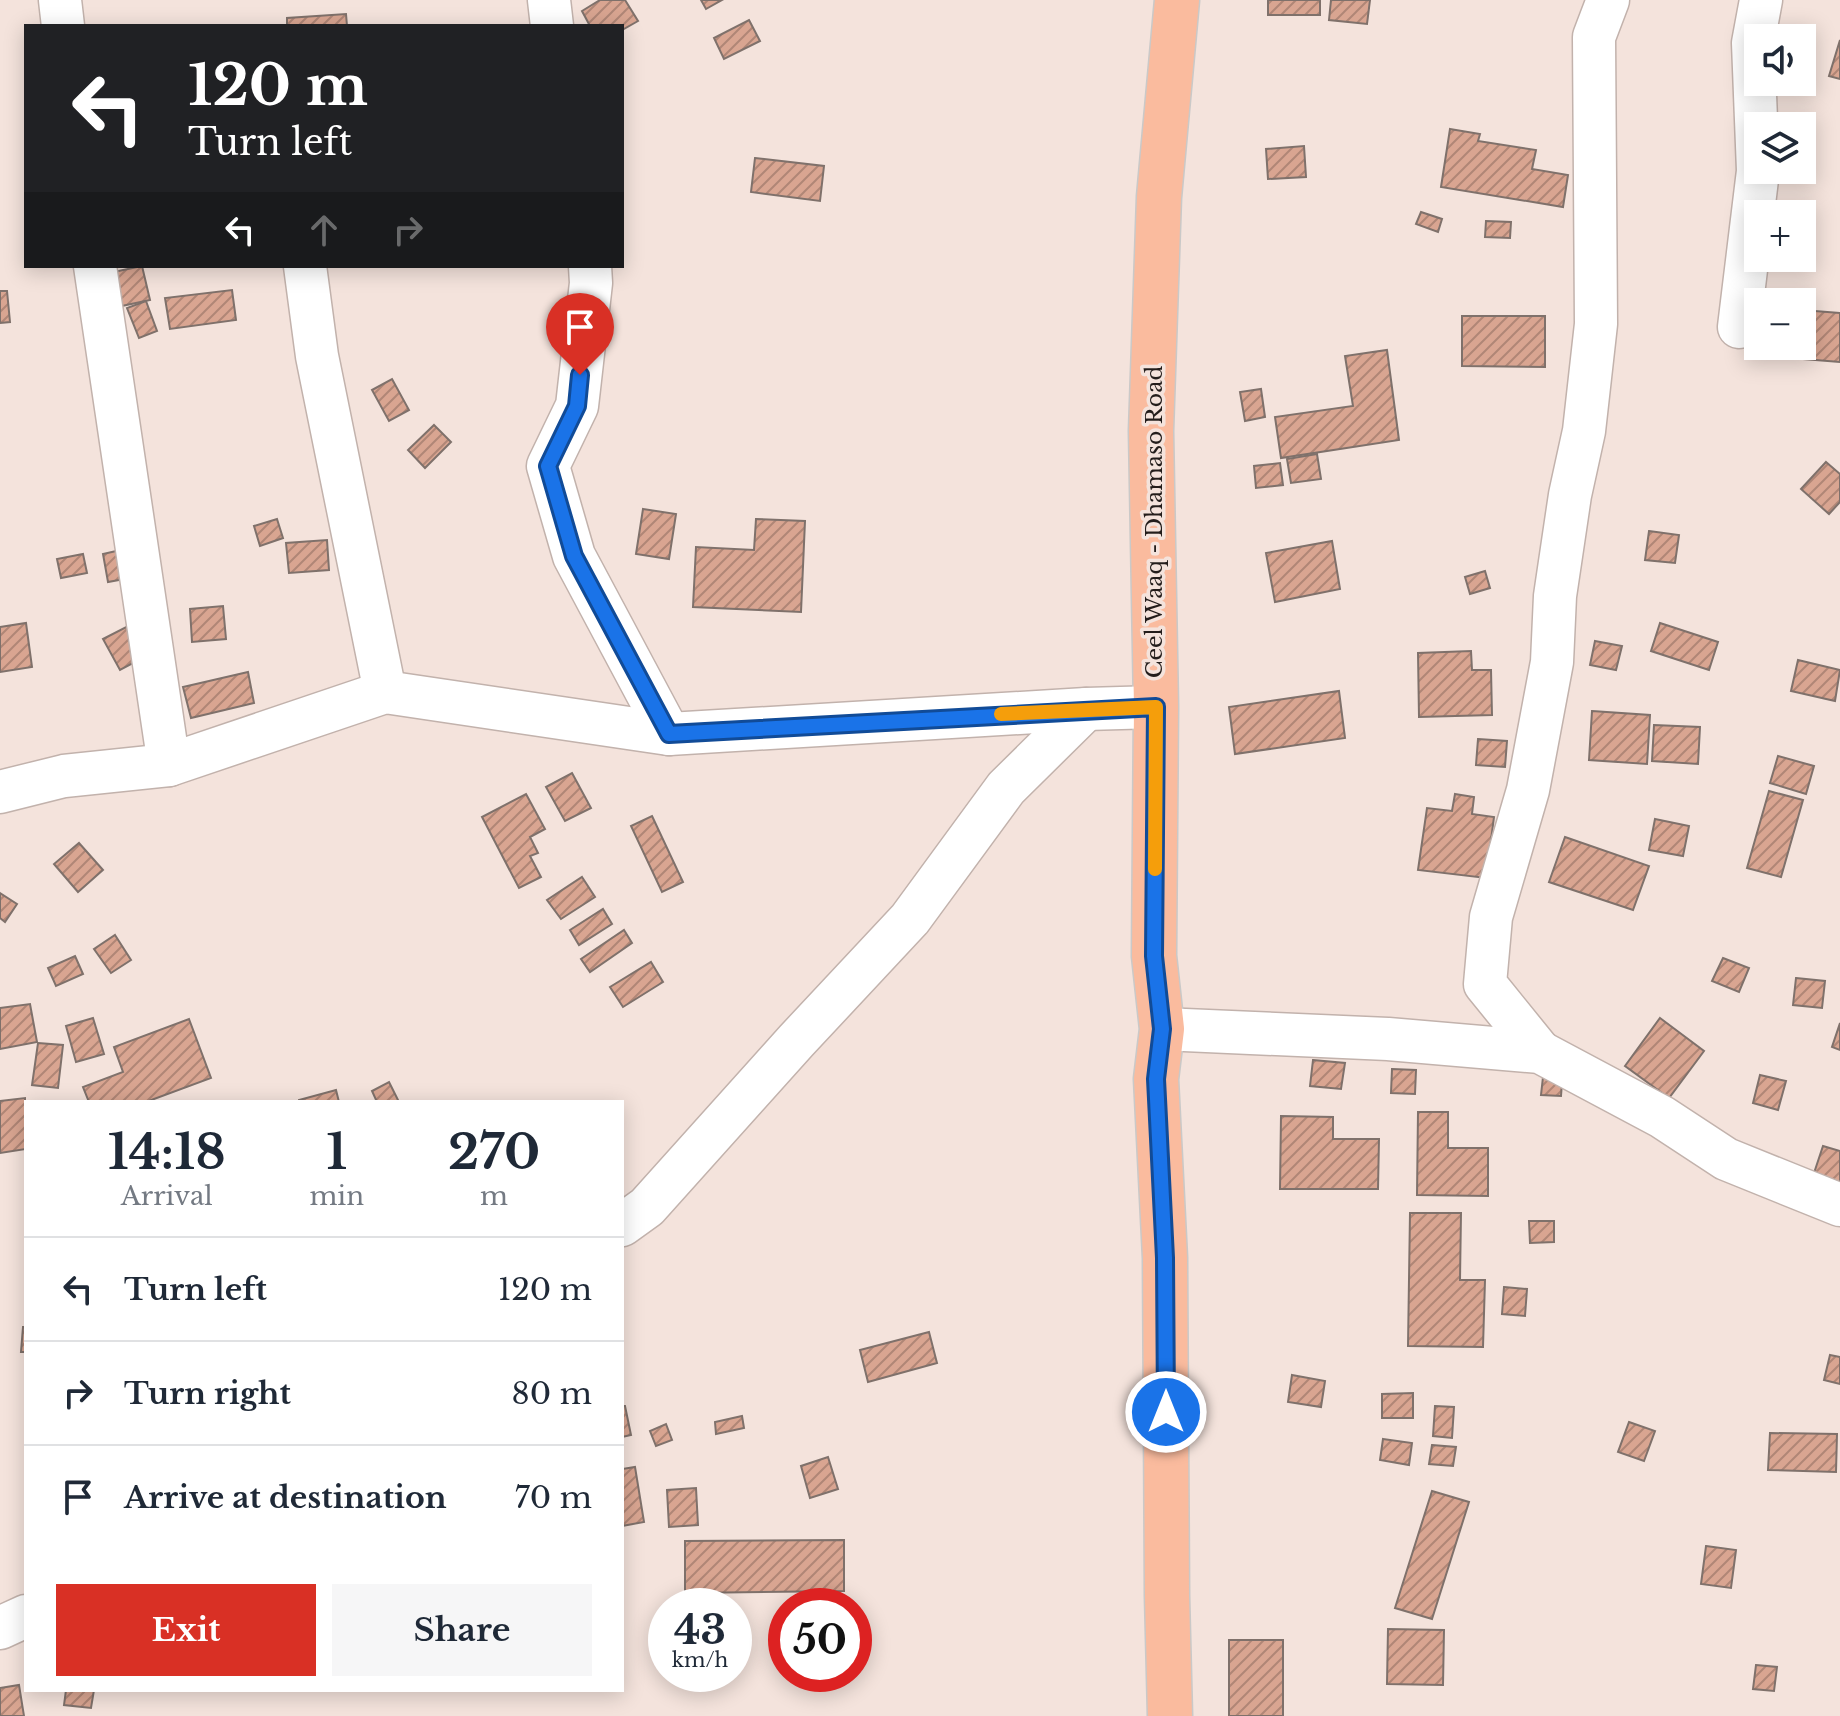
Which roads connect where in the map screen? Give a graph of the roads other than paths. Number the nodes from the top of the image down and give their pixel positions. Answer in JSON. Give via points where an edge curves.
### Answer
{"nodes":[{"id":1,"x":60,"y":0,"type":"edge"},
{"id":2,"x":549,"y":0,"type":"edge"},
{"id":3,"x":1177,"y":0,"type":"edge"},
{"id":4,"x":1608,"y":0,"type":"edge"},
{"id":5,"x":1761,"y":0,"type":"edge"},
{"id":6,"x":63,"y":24,"type":"edge"},
{"id":7,"x":552,"y":24,"type":"edge"},
{"id":8,"x":95,"y":268,"type":"edge"},
{"id":9,"x":305,"y":268,"type":"edge"},
{"id":10,"x":590,"y":268,"type":"edge"},
{"id":11,"x":1739,"y":327,"type":"dead end"},
{"id":12,"x":385,"y":692,"type":"junction"},
{"id":13,"x":1156,"y":707,"type":"junction"},
{"id":14,"x":1086,"y":709,"type":"junction"},
{"id":15,"x":669,"y":734,"type":"junction"},
{"id":16,"x":169,"y":765,"type":"junction"},
{"id":17,"x":0,"y":792,"type":"edge"},
{"id":18,"x":1162,"y":1029,"type":"junction"},
{"id":19,"x":1540,"y":1052,"type":"junction"},
{"id":20,"x":1840,"y":1205,"type":"edge"},
{"id":21,"x":624,"y":1224,"type":"edge"},
{"id":22,"x":24,"y":1617,"type":"edge"},
{"id":23,"x":0,"y":1628,"type":"edge"},
{"id":24,"x":1170,"y":1716,"type":"edge"}],
"edges":[{"from":1,"to":6,"type":"street"},
{"from":2,"to":7,"type":"street"},
{"from":3,"to":13,"type":"main road","name":"Ceel Waaq - Dhamaso Road","via":[[1159,197],[1151,431]]},
{"from":4,"to":19,"type":"street","via":[[1594,37],[1596,324],[1584,431],[1555,596],[1552,662],[1528,790],[1491,917],[1485,984]]},
{"from":5,"to":11,"type":"street","via":[[1753,43],[1758,171]]},
{"from":8,"to":16,"type":"street"},
{"from":9,"to":12,"type":"street","via":[[317,356]]},
{"from":10,"to":15,"type":"street","via":[[577,406],[548,466],[574,556]]},
{"from":12,"to":15,"type":"street"},
{"from":12,"to":16,"type":"street"},
{"from":13,"to":14,"type":"street"},
{"from":13,"to":18,"type":"main road","name":"Ceel Waaq - Dhamaso Road","via":[[1154,956]]},
{"from":14,"to":15,"type":"street"},
{"from":14,"to":21,"type":"street","via":[[1006,788],[910,919],[647,1207]]},
{"from":16,"to":17,"type":"street","via":[[64,776]]},
{"from":18,"to":19,"type":"street"},
{"from":18,"to":24,"type":"main road","name":"Ceel Waaq - Dhamaso Road","via":[[1156,1079],[1165,1258]]},
{"from":19,"to":20,"type":"street","via":[[1662,1117],[1726,1159]]},
{"from":22,"to":23,"type":"street"}]}
